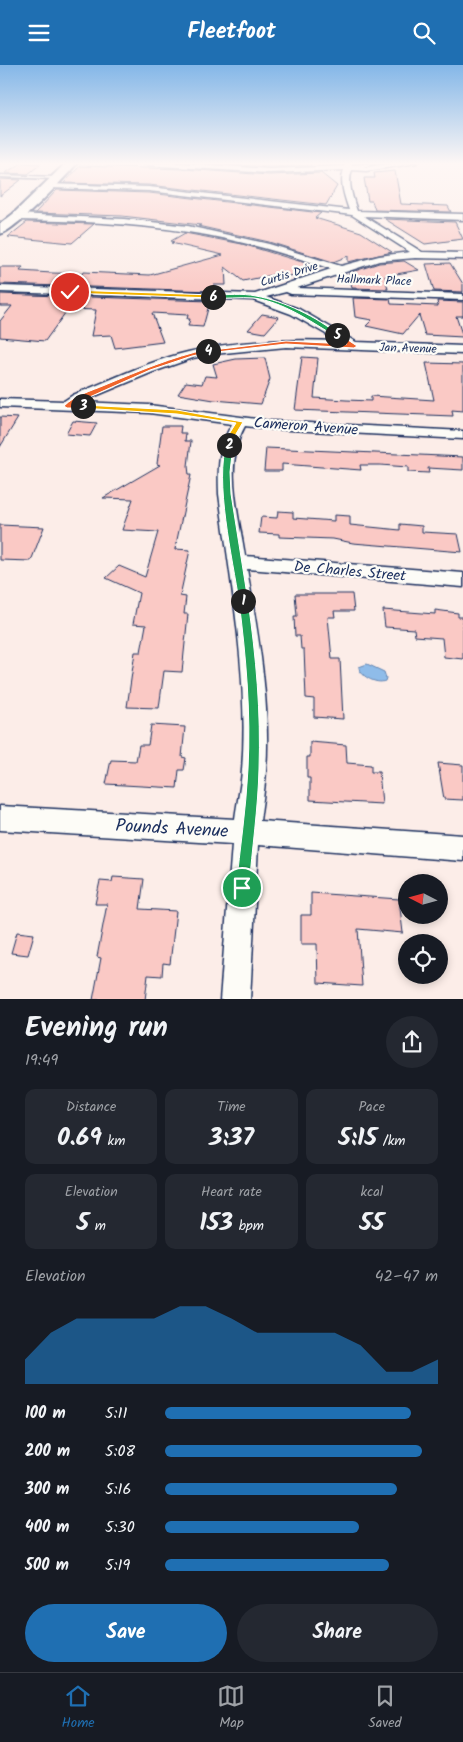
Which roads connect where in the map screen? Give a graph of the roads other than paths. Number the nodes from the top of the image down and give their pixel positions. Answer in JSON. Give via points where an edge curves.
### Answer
{"nodes":[{"id":1,"x":27,"y":207,"type":"edge"},
{"id":2,"x":301,"y":207,"type":"edge"},
{"id":3,"x":352,"y":207,"type":"edge"},
{"id":4,"x":354,"y":213,"type":"junction"},
{"id":5,"x":17,"y":217,"type":"junction"},
{"id":6,"x":463,"y":217,"type":"edge"},
{"id":7,"x":0,"y":230,"type":"edge"},
{"id":8,"x":421,"y":255,"type":"junction"},
{"id":9,"x":463,"y":256,"type":"edge"},
{"id":10,"x":342,"y":271,"type":"junction"},
{"id":11,"x":0,"y":289,"type":"edge"},
{"id":12,"x":283,"y":291,"type":"junction"},
{"id":13,"x":254,"y":297,"type":"junction"},
{"id":14,"x":463,"y":297,"type":"edge"},
{"id":15,"x":354,"y":346,"type":"junction"},
{"id":16,"x":463,"y":351,"type":"edge"},
{"id":17,"x":0,"y":403,"type":"edge"},
{"id":18,"x":67,"y":406,"type":"junction"},
{"id":19,"x":240,"y":422,"type":"junction"},
{"id":20,"x":463,"y":435,"type":"edge"},
{"id":21,"x":238,"y":562,"type":"junction"},
{"id":22,"x":463,"y":580,"type":"edge"},
{"id":23,"x":0,"y":818,"type":"edge"},
{"id":24,"x":246,"y":832,"type":"junction"},
{"id":25,"x":463,"y":848,"type":"edge"},
{"id":26,"x":234,"y":999,"type":"edge"}],
"edges":[{"from":1,"to":5,"type":"street"},
{"from":2,"to":4,"type":"street"},
{"from":3,"to":4,"type":"street"},
{"from":4,"to":6,"type":"street"},
{"from":4,"to":8,"type":"street"},
{"from":5,"to":7,"type":"street"},
{"from":5,"to":10,"type":"street","via":[[188,229],[263,245]]},
{"from":8,"to":9,"type":"street","name":"Curtis Drive"},
{"from":8,"to":10,"type":"street","name":"Curtis Drive","via":[[381,258]]},
{"from":10,"to":12,"type":"street","name":"Curtis Drive"},
{"from":11,"to":13,"type":"street","name":"Curtis Drive"},
{"from":12,"to":13,"type":"street","name":"Curtis Drive"},
{"from":12,"to":14,"type":"street","name":"Hallmark Place"},
{"from":13,"to":15,"type":"street","name":"Jan Avenue","via":[[278,303],[303,315]]},
{"from":15,"to":16,"type":"street","name":"Jan Avenue"},
{"from":15,"to":18,"type":"street","name":"Jan Avenue","via":[[286,343],[190,355],[78,398]]},
{"from":17,"to":18,"type":"street","name":"Cameron Avenue"},
{"from":18,"to":19,"type":"street","name":"Cameron Avenue","via":[[149,409]]},
{"from":19,"to":20,"type":"street","name":"Cameron Avenue"},
{"from":19,"to":21,"type":"street","via":[[230,439],[226,472]]},
{"from":21,"to":22,"type":"street","name":"De Charles Street"},
{"from":21,"to":24,"type":"street","via":[[254,706],[254,770]]},
{"from":23,"to":24,"type":"street","name":"Pounds Avenue"},
{"from":24,"to":25,"type":"street","name":"Pounds Avenue"},
{"from":24,"to":26,"type":"street"}]}
